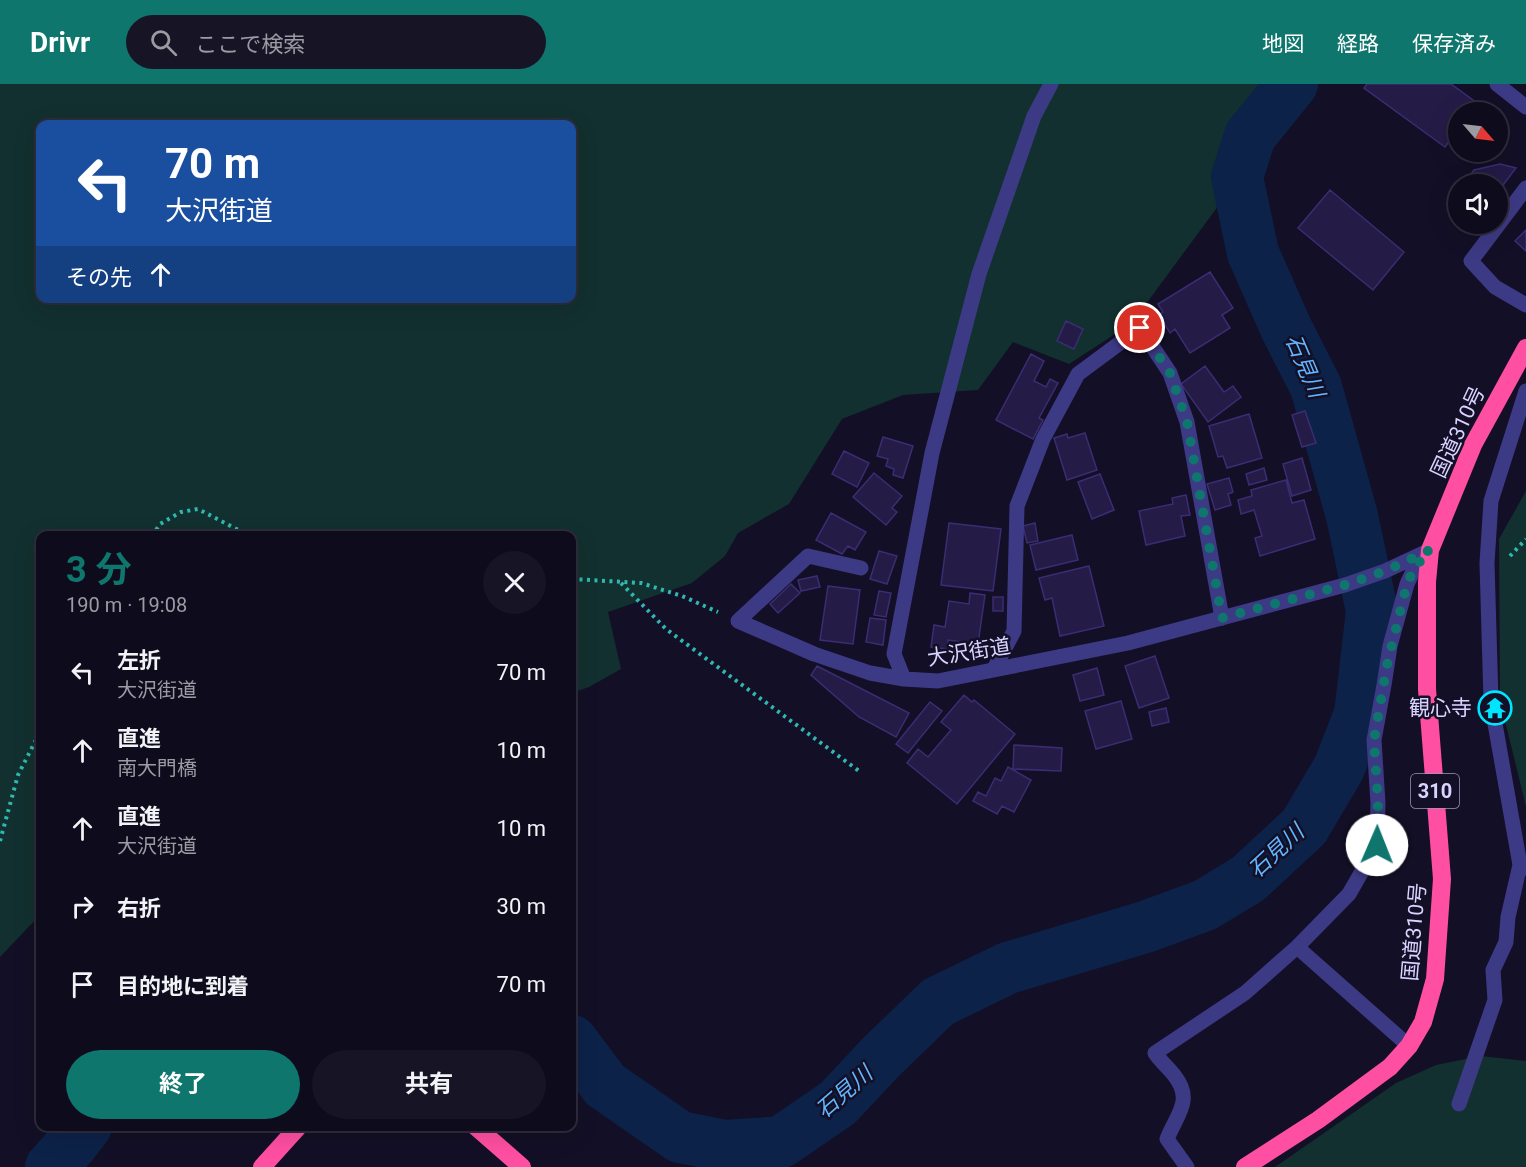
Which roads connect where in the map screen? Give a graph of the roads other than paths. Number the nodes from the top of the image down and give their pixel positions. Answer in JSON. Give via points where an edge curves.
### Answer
{"nodes":[{"id":1,"x":1051,"y":84,"type":"edge"},
{"id":2,"x":1497,"y":84,"type":"edge"},
{"id":3,"x":1526,"y":107,"type":"edge"},
{"id":4,"x":1526,"y":188,"type":"edge"},
{"id":5,"x":1526,"y":305,"type":"edge"},
{"id":6,"x":1526,"y":348,"type":"edge"},
{"id":7,"x":1526,"y":391,"type":"edge"},
{"id":8,"x":1430,"y":550,"type":"junction"},
{"id":9,"x":861,"y":568,"type":"dead end"},
{"id":10,"x":1222,"y":618,"type":"junction"},
{"id":11,"x":994,"y":669,"type":"junction"},
{"id":12,"x":903,"y":679,"type":"junction"},
{"id":13,"x":1523,"y":866,"type":"edge"},
{"id":14,"x":1297,"y":947,"type":"junction"},
{"id":15,"x":1409,"y":1046,"type":"junction"},
{"id":16,"x":1459,"y":1104,"type":"dead end"},
{"id":17,"x":294,"y":1131,"type":"edge"},
{"id":18,"x":481,"y":1131,"type":"edge"},
{"id":19,"x":262,"y":1167,"type":"edge"},
{"id":20,"x":522,"y":1167,"type":"edge"},
{"id":21,"x":1186,"y":1167,"type":"edge"},
{"id":22,"x":1245,"y":1167,"type":"edge"}],
"edges":[{"from":1,"to":12,"type":"street","via":[[1034,116],[979,274],[932,453],[894,654]]},
{"from":2,"to":3,"type":"street"},
{"from":4,"to":5,"type":"street","via":[[1472,261],[1495,287]]},
{"from":6,"to":8,"type":"highway","name":"国道310号","number":"310","via":[[1473,445]]},
{"from":7,"to":13,"type":"street","via":[[1491,501],[1487,563],[1491,701]]},
{"from":8,"to":10,"type":"street","name":"大沢街道","via":[[1345,585]]},
{"from":8,"to":14,"type":"street","via":[[1407,584],[1387,665],[1374,740],[1377,845],[1349,894]]},
{"from":8,"to":15,"type":"highway","name":"国道310号","number":"310","via":[[1427,689],[1442,879],[1436,979],[1423,1022]]},
{"from":9,"to":12,"type":"street","name":"大沢街道","via":[[808,556],[738,621],[814,654],[870,673]]},
{"from":10,"to":11,"type":"street","name":"大沢街道","via":[[1128,643]]},
{"from":10,"to":11,"type":"street","via":[[1187,422],[1170,373],[1140,328],[1078,374],[1043,440],[1017,506],[1014,631]]},
{"from":11,"to":12,"type":"street","name":"大沢街道","via":[[938,681]]},
{"from":13,"to":16,"type":"street","via":[[1508,917],[1506,942],[1493,970],[1495,1000]]},
{"from":14,"to":15,"type":"street"},
{"from":14,"to":21,"type":"street","via":[[1245,993],[1155,1053],[1181,1084],[1182,1108],[1167,1139]]},
{"from":15,"to":22,"type":"highway","name":"国道310号","number":"310","via":[[1390,1067]]},
{"from":17,"to":19,"type":"highway"},
{"from":18,"to":20,"type":"highway"}]}
